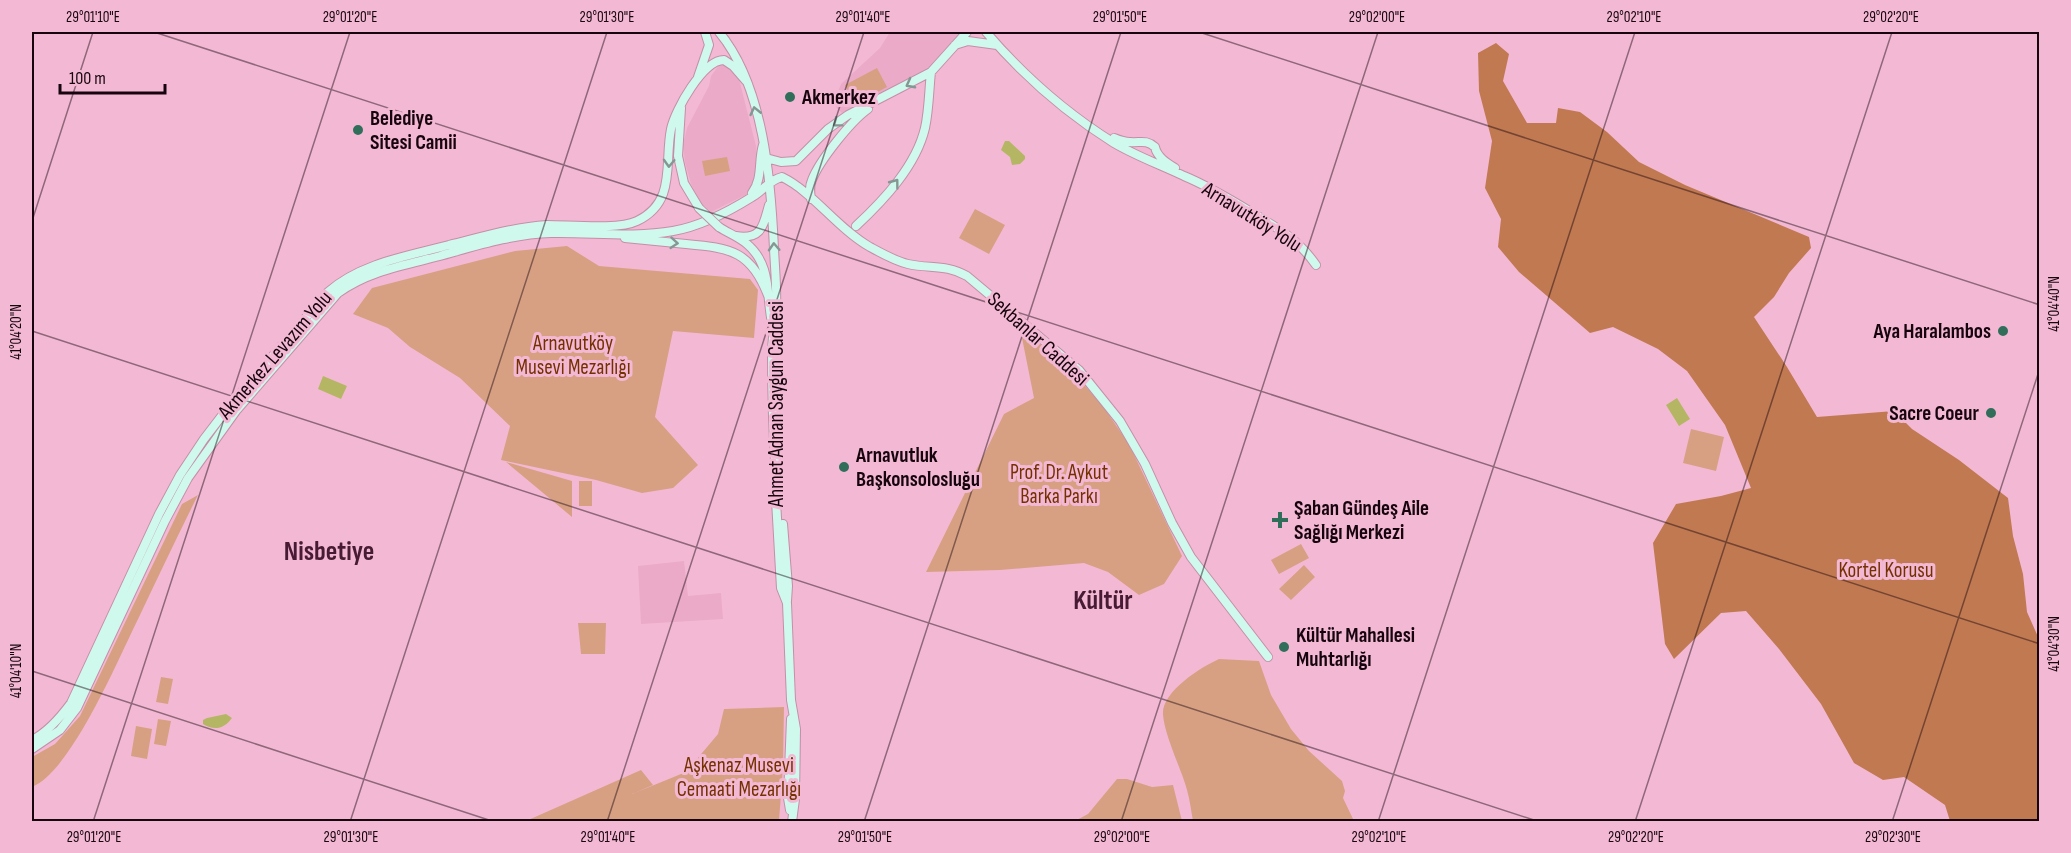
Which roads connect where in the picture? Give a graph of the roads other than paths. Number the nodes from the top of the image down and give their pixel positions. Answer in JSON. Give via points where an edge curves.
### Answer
{"nodes":[{"id":1,"x":705,"y":32,"type":"edge"},
{"id":2,"x":967,"y":32,"type":"edge"},
{"id":3,"x":986,"y":32,"type":"edge"},
{"id":4,"x":721,"y":34,"type":"edge"},
{"id":5,"x":997,"y":45,"type":"junction"},
{"id":6,"x":955,"y":46,"type":"junction"},
{"id":7,"x":931,"y":72,"type":"junction"},
{"id":8,"x":698,"y":77,"type":"junction"},
{"id":9,"x":746,"y":81,"type":"junction"},
{"id":10,"x":888,"y":95,"type":"junction"},
{"id":11,"x":681,"y":107,"type":"junction"},
{"id":12,"x":1102,"y":134,"type":"junction"},
{"id":13,"x":1137,"y":141,"type":"junction"},
{"id":14,"x":763,"y":144,"type":"junction"},
{"id":15,"x":1156,"y":152,"type":"junction"},
{"id":16,"x":1137,"y":155,"type":"junction"},
{"id":17,"x":766,"y":158,"type":"junction"},
{"id":18,"x":1146,"y":159,"type":"junction"},
{"id":19,"x":1183,"y":175,"type":"junction"},
{"id":20,"x":770,"y":182,"type":"junction"},
{"id":21,"x":811,"y":199,"type":"junction"},
{"id":22,"x":746,"y":200,"type":"junction"},
{"id":23,"x":770,"y":200,"type":"junction"},
{"id":24,"x":856,"y":226,"type":"junction"},
{"id":25,"x":842,"y":227,"type":"junction"},
{"id":26,"x":595,"y":233,"type":"junction"},
{"id":27,"x":733,"y":235,"type":"junction"},
{"id":28,"x":856,"y":239,"type":"junction"},
{"id":29,"x":1316,"y":265,"type":"dead end"},
{"id":30,"x":769,"y":298,"type":"junction"},
{"id":31,"x":773,"y":326,"type":"junction"},
{"id":32,"x":1268,"y":657,"type":"dead end"},
{"id":33,"x":32,"y":740,"type":"edge"},
{"id":34,"x":32,"y":749,"type":"edge"},
{"id":35,"x":792,"y":820,"type":"edge"}],
"edges":[{"from":1,"to":8,"type":"main road","via":[[708,45]]},
{"from":2,"to":6,"type":"main road"},
{"from":3,"to":5,"type":"main road"},
{"from":4,"to":9,"type":"main road","name":"Ahmet Adnan Saygun Caddesi"},
{"from":5,"to":6,"type":"main road","via":[[968,41]]},
{"from":5,"to":12,"type":"main road","via":[[1048,94]]},
{"from":6,"to":7,"type":"main road"},
{"from":7,"to":10,"type":"main road","one_way":true},
{"from":24,"to":7,"type":"main road","one_way":true,"via":[[879,205],[918,146],[926,121]]},
{"from":8,"to":9,"type":"main road","via":[[712,63],[724,60]]},
{"from":8,"to":11,"type":"main road","name":"Akmerkez Levazım Yolu"},
{"from":14,"to":9,"type":"main road","name":"Ahmet Adnan Saygun Caddesi","one_way":true},
{"from":10,"to":17,"type":"main road","one_way":true,"via":[[828,129],[796,161]]},
{"from":10,"to":21,"type":"main road","via":[[859,116],[819,166],[811,182]]},
{"from":11,"to":27,"type":"main road","bridge":true,"via":[[678,142],[684,183],[699,208]]},
{"from":11,"to":33,"type":"main road","name":"Akmerkez Levazım Yolu","one_way":true,"via":[[671,128],[666,187],[653,210],[637,222],[617,226],[531,226],[505,231],[368,268],[328,292],[226,410],[194,454],[159,514],[70,703],[46,731]]},
{"from":12,"to":13,"type":"main road"},
{"from":12,"to":16,"type":"main road"},
{"from":13,"to":15,"type":"main road","via":[[1149,142]]},
{"from":13,"to":16,"type":"main road"},
{"from":14,"to":17,"type":"main road","name":"Ahmet Adnan Saygun Caddesi"},
{"from":14,"to":22,"type":"main road","via":[[758,183]]},
{"from":15,"to":18,"type":"main road"},
{"from":15,"to":19,"type":"main road"},
{"from":16,"to":18,"type":"main road"},
{"from":17,"to":20,"type":"main road","name":"Ahmet Adnan Saygun Caddesi"},
{"from":18,"to":19,"type":"main road"},
{"from":19,"to":29,"type":"main road","name":"Arnavutköy Yolu","via":[[1288,235],[1305,248]]},
{"from":20,"to":21,"type":"main road","name":"Sekbanlar Caddesi","via":[[782,177]]},
{"from":20,"to":22,"type":"main road"},
{"from":20,"to":23,"type":"main road","name":"Ahmet Adnan Saygun Caddesi"},
{"from":21,"to":25,"type":"main road","name":"Sekbanlar Caddesi"},
{"from":22,"to":26,"type":"main road","via":[[713,219],[673,231]]},
{"from":23,"to":27,"type":"main road","via":[[759,232],[749,237]]},
{"from":31,"to":23,"type":"main road","name":"Ahmet Adnan Saygun Caddesi","one_way":true,"via":[[776,308]]},
{"from":24,"to":25,"type":"main road"},
{"from":24,"to":28,"type":"main road"},
{"from":25,"to":28,"type":"main road","name":"Sekbanlar Caddesi"},
{"from":26,"to":30,"type":"main road","one_way":true,"via":[[728,250],[752,266]]},
{"from":26,"to":34,"type":"main road","name":"Akmerkez Levazım Yolu","via":[[526,234],[500,240],[379,272],[338,293],[205,452],[165,521],[77,708],[60,730]]},
{"from":27,"to":30,"type":"main road","via":[[750,246],[760,261],[767,277]]},
{"from":28,"to":32,"type":"main road","name":"Sekbanlar Caddesi","via":[[905,263],[945,267],[967,276],[1079,370],[1120,421],[1191,557]]},
{"from":30,"to":31,"type":"main road"},
{"from":31,"to":35,"type":"main road","name":"Ahmet Adnan Saygun Caddesi","via":[[772,408],[781,588],[787,603],[792,712],[788,798]]}]}
